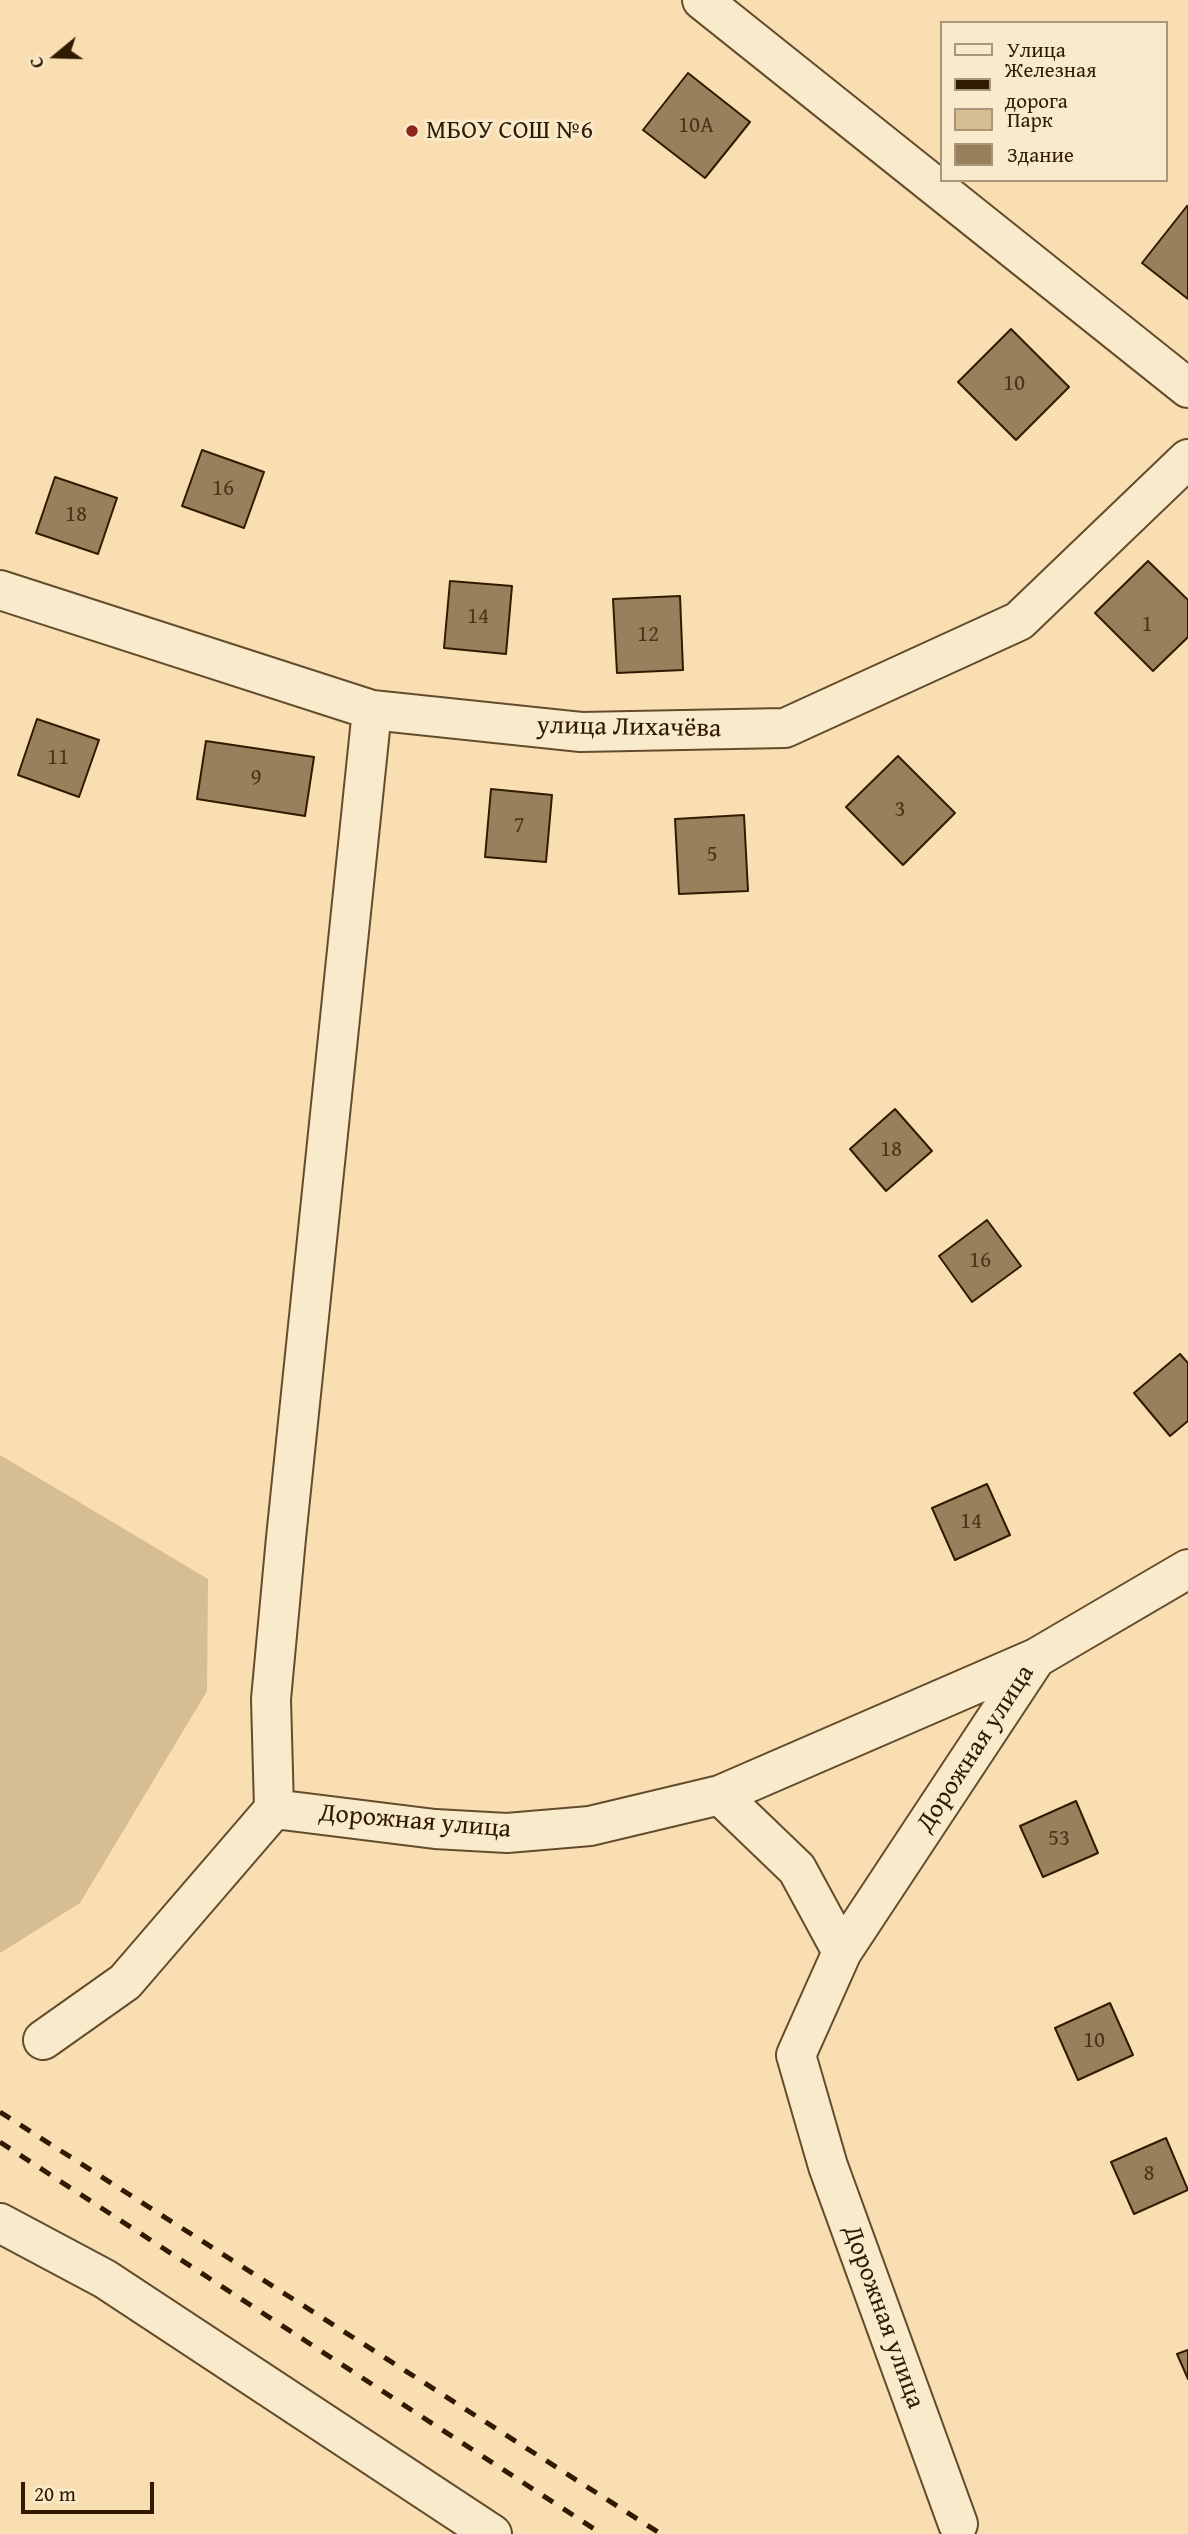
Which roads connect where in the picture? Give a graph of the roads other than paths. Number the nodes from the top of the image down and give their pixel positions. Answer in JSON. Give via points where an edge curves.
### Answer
{"nodes":[{"id":1,"x":702,"y":0,"type":"edge"},
{"id":2,"x":1188,"y":388,"type":"edge"},
{"id":3,"x":1188,"y":459,"type":"edge"},
{"id":4,"x":0,"y":590,"type":"edge"},
{"id":5,"x":372,"y":710,"type":"junction"},
{"id":6,"x":1188,"y":1569,"type":"edge"},
{"id":7,"x":1036,"y":1658,"type":"junction"},
{"id":8,"x":720,"y":1795,"type":"junction"},
{"id":9,"x":274,"y":1809,"type":"junction"},
{"id":10,"x":842,"y":1952,"type":"junction"},
{"id":11,"x":43,"y":2040,"type":"dead end"},
{"id":12,"x":0,"y":2223,"type":"edge"},
{"id":13,"x":958,"y":2524,"type":"dead end"},
{"id":14,"x":492,"y":2534,"type":"edge"}],
"edges":[{"from":1,"to":2,"type":"street"},
{"from":3,"to":5,"type":"street","name":"улица Лихачёва","via":[[1020,621],[785,728],[581,733]]},
{"from":4,"to":5,"type":"street","name":"улица Лихачёва"},
{"from":5,"to":9,"type":"street","via":[[271,1699]]},
{"from":6,"to":7,"type":"street"},
{"from":7,"to":8,"type":"street","name":"Дорожная улица"},
{"from":7,"to":10,"type":"street","name":"Дорожная улица"},
{"from":8,"to":9,"type":"street","name":"Дорожная улица","via":[[590,1826],[507,1833]]},
{"from":8,"to":10,"type":"street","via":[[797,1869]]},
{"from":9,"to":11,"type":"street","via":[[125,1982]]},
{"from":10,"to":13,"type":"street","name":"Дорожная улица","via":[[796,2055],[828,2166]]},
{"from":12,"to":14,"type":"street","via":[[105,2280]]}]}
